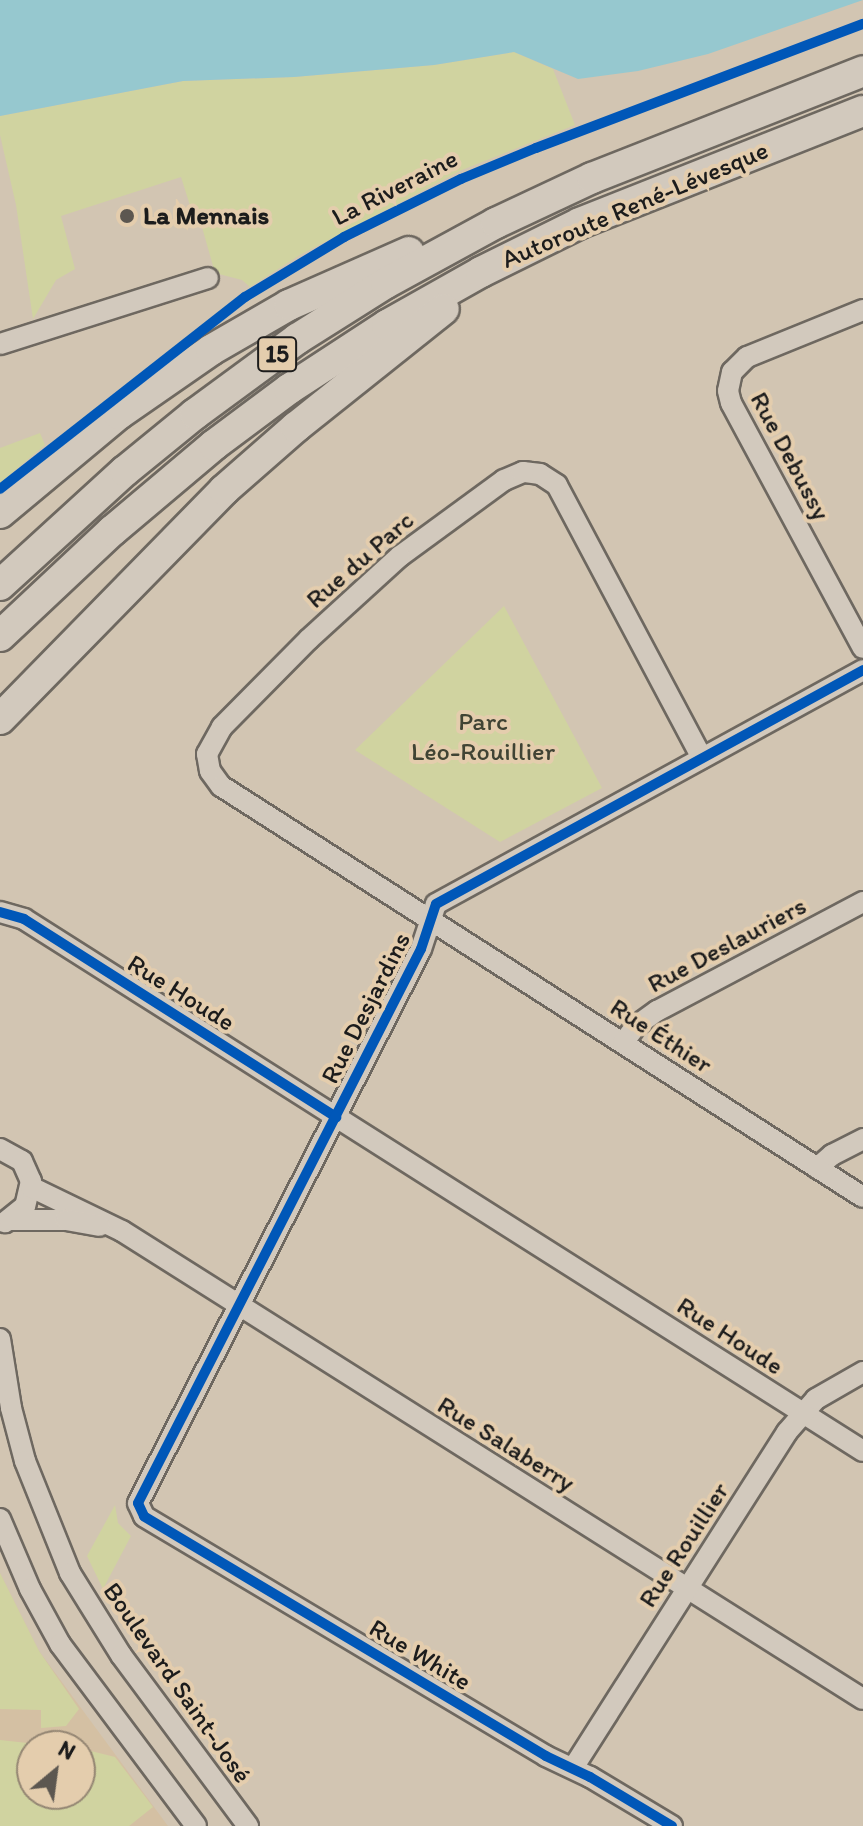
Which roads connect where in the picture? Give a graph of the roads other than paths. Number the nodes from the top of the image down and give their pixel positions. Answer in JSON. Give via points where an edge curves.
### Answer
{"nodes":[{"id":1,"x":863,"y":71,"type":"edge"},
{"id":2,"x":863,"y":111,"type":"edge"},
{"id":3,"x":592,"y":178,"type":"junction"},
{"id":4,"x":512,"y":256,"type":"junction"},
{"id":5,"x":208,"y":278,"type":"dead end"},
{"id":6,"x":863,"y":310,"type":"edge"},
{"id":7,"x":0,"y":344,"type":"edge"},
{"id":8,"x":0,"y":513,"type":"edge"},
{"id":9,"x":0,"y":585,"type":"edge"},
{"id":10,"x":0,"y":636,"type":"edge"},
{"id":11,"x":863,"y":648,"type":"edge"},
{"id":12,"x":863,"y":670,"type":"edge"},
{"id":13,"x":0,"y":719,"type":"edge"},
{"id":14,"x":702,"y":758,"type":"junction"},
{"id":15,"x":863,"y":902,"type":"edge"},
{"id":16,"x":0,"y":912,"type":"edge"},
{"id":17,"x":430,"y":921,"type":"junction"},
{"id":18,"x":623,"y":1043,"type":"junction"},
{"id":19,"x":336,"y":1117,"type":"junction"},
{"id":20,"x":863,"y":1139,"type":"edge"},
{"id":21,"x":0,"y":1149,"type":"edge"},
{"id":22,"x":817,"y":1168,"type":"junction"},
{"id":23,"x":31,"y":1187,"type":"junction"},
{"id":24,"x":863,"y":1197,"type":"edge"},
{"id":25,"x":3,"y":1227,"type":"edge"},
{"id":26,"x":122,"y":1231,"type":"junction"},
{"id":27,"x":239,"y":1305,"type":"junction"},
{"id":28,"x":0,"y":1339,"type":"edge"},
{"id":29,"x":863,"y":1372,"type":"edge"},
{"id":30,"x":802,"y":1413,"type":"junction"},
{"id":31,"x":863,"y":1451,"type":"edge"},
{"id":32,"x":148,"y":1518,"type":"joint"},
{"id":33,"x":0,"y":1519,"type":"edge"},
{"id":34,"x":686,"y":1589,"type":"junction"},
{"id":35,"x":863,"y":1699,"type":"edge"},
{"id":36,"x":573,"y":1768,"type":"junction"},
{"id":37,"x":196,"y":1826,"type":"edge"},
{"id":38,"x":248,"y":1826,"type":"edge"},
{"id":39,"x":672,"y":1826,"type":"edge"}],
"edges":[{"from":1,"to":3,"type":"highway","name":"Autoroute René-Lévesque","number":"15"},
{"from":2,"to":4,"type":"highway","name":"Autoroute René-Lévesque","number":"15","via":[[634,200]]},
{"from":3,"to":8,"type":"highway","via":[[361,272],[241,331],[119,414]]},
{"from":3,"to":9,"type":"highway","name":"Autoroute René-Lévesque","number":"15","via":[[432,257],[297,339],[149,450]]},
{"from":4,"to":10,"type":"highway","name":"Autoroute René-Lévesque","number":"15","via":[[387,325],[247,420],[144,503]]},
{"from":4,"to":13,"type":"highway","via":[[234,481]]},
{"from":5,"to":7,"type":"street"},
{"from":6,"to":11,"type":"street","name":"Rue Debussy","via":[[747,357],[732,372],[728,391]]},
{"from":12,"to":14,"type":"street","name":"Rue Desjardins"},
{"from":14,"to":17,"type":"street","name":"Rue Desjardins","via":[[443,898]]},
{"from":14,"to":17,"type":"street","name":"Rue du Parc","via":[[557,485],[532,472],[504,480],[415,543],[309,639],[222,727],[207,754],[210,771],[221,786]]},
{"from":15,"to":18,"type":"street","name":"Rue Deslauriers","via":[[657,1011]]},
{"from":16,"to":19,"type":"street","name":"Rue Houde","via":[[24,919]]},
{"from":17,"to":18,"type":"street","name":"Rue Éthier"},
{"from":17,"to":19,"type":"street","name":"Rue Desjardins","via":[[427,938]]},
{"from":18,"to":22,"type":"street","name":"Rue Éthier"},
{"from":19,"to":27,"type":"street","name":"Rue Desjardins"},
{"from":19,"to":30,"type":"street","name":"Rue Houde"},
{"from":20,"to":22,"type":"street"},
{"from":21,"to":23,"type":"street","via":[[22,1161]]},
{"from":22,"to":24,"type":"street","name":"Rue Éthier"},
{"from":23,"to":25,"type":"street","via":[[25,1206]]},
{"from":23,"to":26,"type":"street","name":"Rue Salaberry"},
{"from":25,"to":26,"type":"street","name":"Rue Salaberry","via":[[66,1220]]},
{"from":26,"to":27,"type":"street","name":"Rue Salaberry"},
{"from":27,"to":32,"type":"street","name":"Rue Desjardins","via":[[138,1503]]},
{"from":27,"to":34,"type":"street","name":"Rue Salaberry"},
{"from":28,"to":38,"type":"street","name":"Boulevard Saint-José","via":[[25,1461],[70,1573],[108,1637]]},
{"from":29,"to":30,"type":"street","name":"Rue Rouillier","via":[[826,1391]]},
{"from":30,"to":31,"type":"street","name":"Rue Houde"},
{"from":30,"to":34,"type":"street","name":"Rue Rouillier"},
{"from":32,"to":36,"type":"street","name":"Rue White"},
{"from":33,"to":37,"type":"street","via":[[60,1644]]},
{"from":34,"to":35,"type":"street","name":"Rue Salaberry"},
{"from":34,"to":36,"type":"street","name":"Rue Rouillier"},
{"from":36,"to":39,"type":"street","name":"Rue White"}]}
